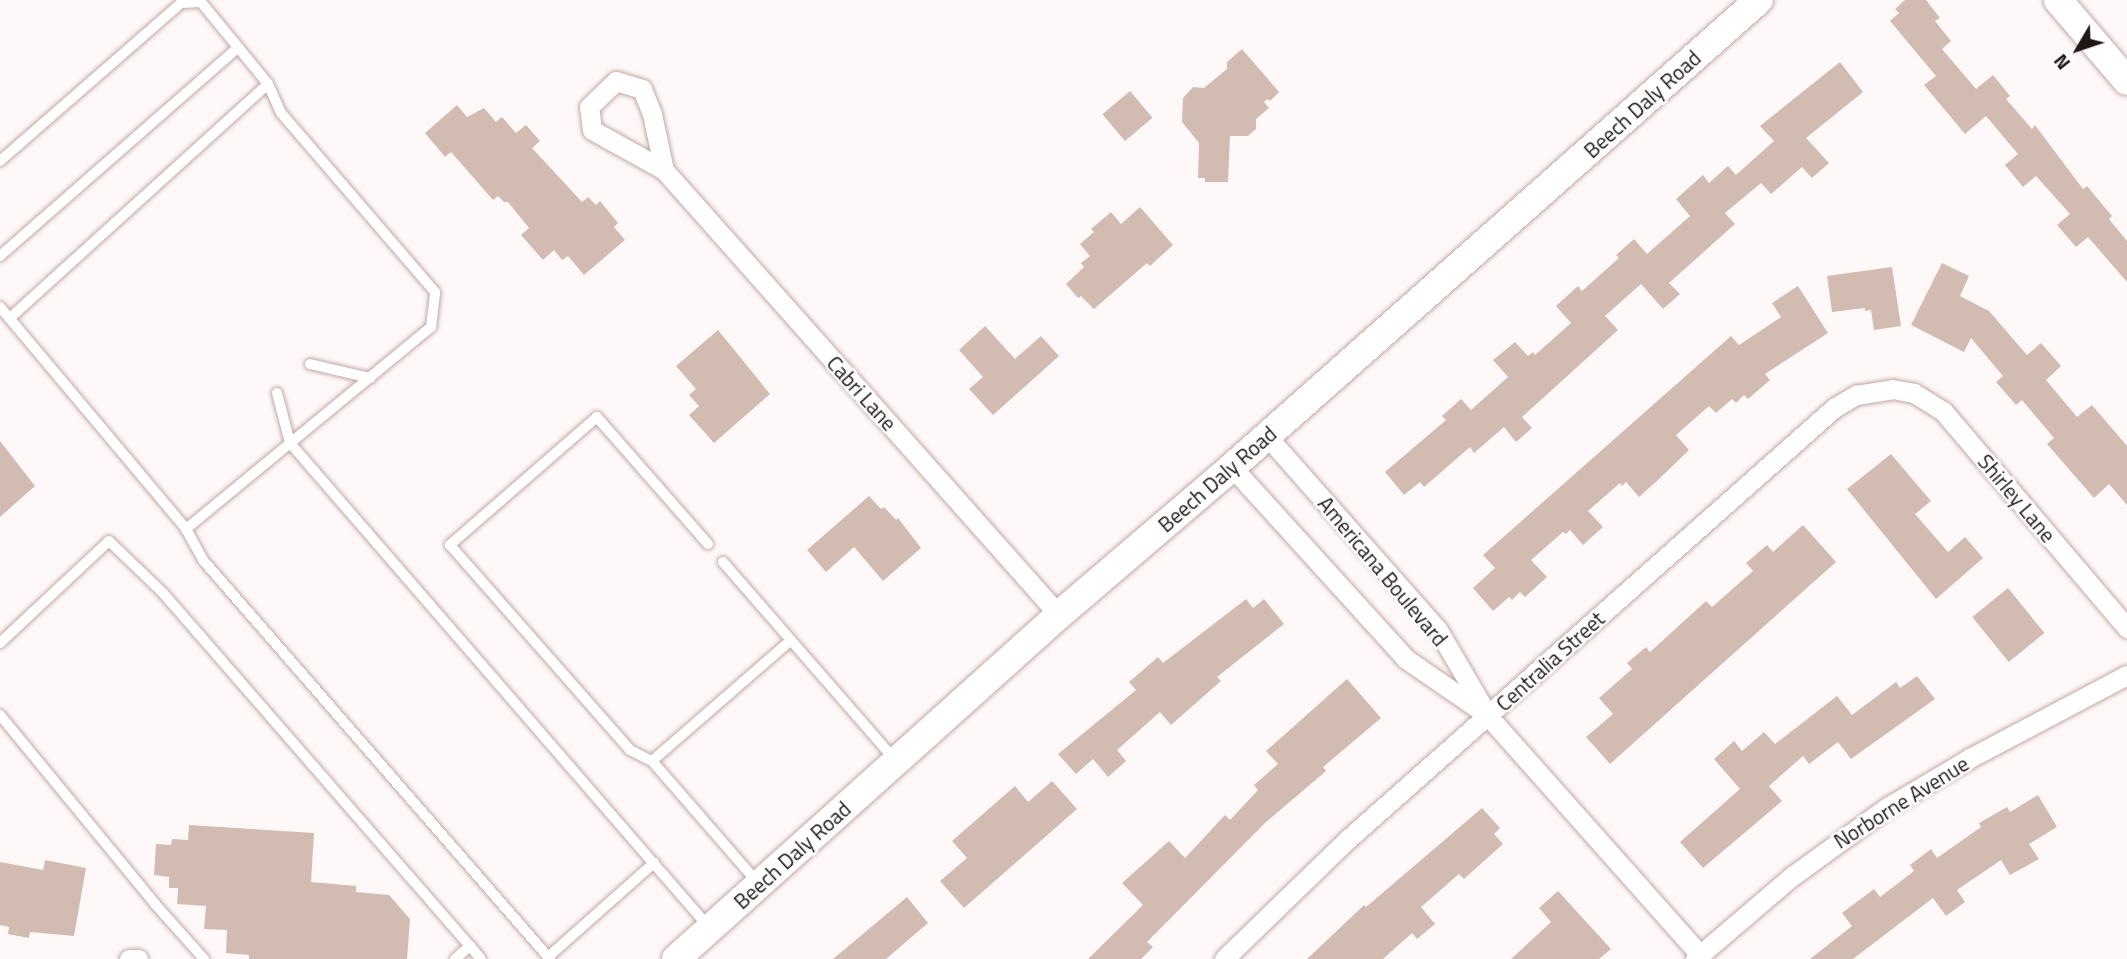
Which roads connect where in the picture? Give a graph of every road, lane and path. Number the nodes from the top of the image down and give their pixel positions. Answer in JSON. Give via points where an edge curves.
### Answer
{"nodes":[{"id":1,"x":1759,"y":0,"type":"edge"},
{"id":2,"x":2057,"y":0,"type":"edge"},
{"id":3,"x":238,"y":48,"type":"junction"},
{"id":4,"x":2127,"y":81,"type":"edge"},
{"id":5,"x":268,"y":84,"type":"junction"},
{"id":6,"x":0,"y":161,"type":"edge"},
{"id":7,"x":664,"y":170,"type":"junction"},
{"id":8,"x":0,"y":256,"type":"edge"},
{"id":9,"x":0,"y":307,"type":"edge"},
{"id":10,"x":10,"y":318,"type":"junction"},
{"id":11,"x":310,"y":364,"type":"dead end"},
{"id":12,"x":370,"y":378,"type":"junction"},
{"id":13,"x":1892,"y":389,"type":"joint"},
{"id":14,"x":277,"y":393,"type":"dead end"},
{"id":15,"x":1266,"y":435,"type":"junction"},
{"id":16,"x":290,"y":443,"type":"junction"},
{"id":17,"x":1232,"y":467,"type":"junction"},
{"id":18,"x":186,"y":529,"type":"junction"},
{"id":19,"x":708,"y":544,"type":"dead end"},
{"id":20,"x":723,"y":562,"type":"dead end"},
{"id":21,"x":1059,"y":615,"type":"junction"},
{"id":22,"x":2127,"y":628,"type":"edge"},
{"id":23,"x":790,"y":640,"type":"junction"},
{"id":24,"x":0,"y":643,"type":"edge"},
{"id":25,"x":2127,"y":675,"type":"edge"},
{"id":26,"x":0,"y":715,"type":"edge"},
{"id":27,"x":1488,"y":716,"type":"junction"},
{"id":28,"x":652,"y":761,"type":"junction"},
{"id":29,"x":896,"y":762,"type":"junction"},
{"id":30,"x":654,"y":863,"type":"junction"},
{"id":31,"x":759,"y":885,"type":"junction"},
{"id":32,"x":710,"y":929,"type":"junction"},
{"id":33,"x":470,"y":946,"type":"junction"},
{"id":34,"x":1697,"y":957,"type":"edge"},
{"id":35,"x":549,"y":958,"type":"edge"},
{"id":36,"x":129,"y":959,"type":"edge"},
{"id":37,"x":138,"y":959,"type":"edge"},
{"id":38,"x":204,"y":959,"type":"edge"},
{"id":39,"x":455,"y":959,"type":"edge"},
{"id":40,"x":481,"y":959,"type":"edge"},
{"id":41,"x":676,"y":959,"type":"edge"},
{"id":42,"x":1224,"y":959,"type":"edge"}],
"edges":[{"from":1,"to":15,"type":"main road","name":"Beech Daly Road"},
{"from":2,"to":4,"type":"main road"},
{"from":3,"to":5,"type":"lane"},
{"from":3,"to":6,"type":"lane","via":[[201,2],[181,3]]},
{"from":3,"to":8,"type":"lane"},
{"from":5,"to":10,"type":"lane"},
{"from":5,"to":12,"type":"lane","via":[[281,113],[435,292],[431,327]]},
{"from":7,"to":7,"type":"street","name":"Cabri Lane","via":[[642,89],[616,80],[589,107],[592,131]]},
{"from":7,"to":21,"type":"street","name":"Cabri Lane"},
{"from":9,"to":10,"type":"lane"},
{"from":10,"to":18,"type":"lane"},
{"from":11,"to":12,"type":"lane"},
{"from":12,"to":16,"type":"lane"},
{"from":13,"to":22,"type":"street","name":"Shirley Lane","via":[[1914,393],[1943,411]]},
{"from":13,"to":27,"type":"street","name":"Centralia Street","via":[[1856,395],[1834,408]]},
{"from":14,"to":16,"type":"lane"},
{"from":15,"to":17,"type":"main road","name":"Beech Daly Road"},
{"from":15,"to":27,"type":"street","name":"Americana Boulevard","via":[[1438,630]]},
{"from":16,"to":18,"type":"lane"},
{"from":16,"to":30,"type":"lane"},
{"from":17,"to":21,"type":"main road","name":"Beech Daly Road"},
{"from":17,"to":27,"type":"street","name":"Americana Boulevard","via":[[1406,659]]},
{"from":18,"to":35,"type":"lane","via":[[203,561]]},
{"from":19,"to":28,"type":"lane","via":[[597,417],[450,545],[630,750]]},
{"from":20,"to":23,"type":"lane"},
{"from":21,"to":29,"type":"main road","name":"Beech Daly Road"},
{"from":23,"to":28,"type":"lane"},
{"from":23,"to":29,"type":"lane"},
{"from":24,"to":33,"type":"lane","via":[[109,541],[163,593]]},
{"from":25,"to":34,"type":"street","name":"Norborne Avenue","via":[[1886,808],[1791,877]]},
{"from":26,"to":38,"type":"lane"},
{"from":27,"to":34,"type":"street","name":"Americana Boulevard"},
{"from":27,"to":42,"type":"street","name":"Centralia Street","via":[[1348,839]]},
{"from":28,"to":31,"type":"lane"},
{"from":29,"to":31,"type":"main road","name":"Beech Daly Road"},
{"from":30,"to":32,"type":"lane"},
{"from":30,"to":35,"type":"lane"},
{"from":31,"to":32,"type":"main road","name":"Beech Daly Road"},
{"from":32,"to":41,"type":"main road","name":"Beech Daly Road"},
{"from":33,"to":39,"type":"lane"},
{"from":33,"to":40,"type":"lane"},
{"from":36,"to":37,"type":"street"}]}
